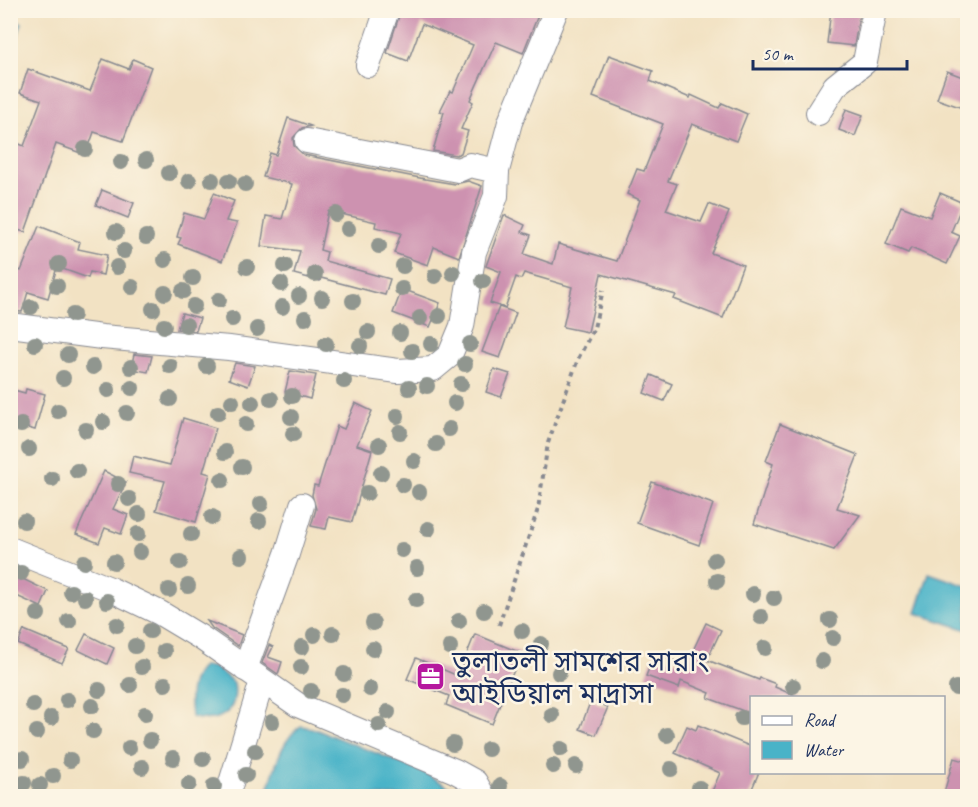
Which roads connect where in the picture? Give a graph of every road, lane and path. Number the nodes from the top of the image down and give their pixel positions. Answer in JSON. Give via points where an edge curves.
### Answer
{"nodes":[{"id":1,"x":387,"y":10,"type":"edge"},
{"id":2,"x":556,"y":10,"type":"edge"},
{"id":3,"x":875,"y":10,"type":"edge"},
{"id":4,"x":368,"y":65,"type":"dead end"},
{"id":5,"x":818,"y":113,"type":"dead end"},
{"id":6,"x":307,"y":141,"type":"dead end"},
{"id":7,"x":497,"y":171,"type":"junction"},
{"id":8,"x":603,"y":290,"type":"dead end"},
{"id":9,"x":10,"y":325,"type":"edge"},
{"id":10,"x":302,"y":505,"type":"dead end"},
{"id":11,"x":10,"y":549,"type":"edge"},
{"id":12,"x":499,"y":625,"type":"dead end"},
{"id":13,"x":254,"y":675,"type":"junction"},
{"id":14,"x":227,"y":796,"type":"edge"},
{"id":15,"x":483,"y":796,"type":"edge"}],
"edges":[{"from":1,"to":4,"type":"street"},
{"from":2,"to":7,"type":"street","via":[[510,122]]},
{"from":3,"to":5,"type":"street","via":[[865,62],[835,86]]},
{"from":6,"to":7,"type":"street","via":[[458,170],[470,165]]},
{"from":7,"to":9,"type":"street","via":[[496,196],[474,252],[462,326],[450,355],[433,369],[398,371],[241,349],[102,338]]},
{"from":8,"to":12,"type":"path","via":[[594,328],[578,359],[548,443],[538,509]]},
{"from":10,"to":13,"type":"street"},
{"from":11,"to":13,"type":"street","via":[[160,613]]},
{"from":13,"to":14,"type":"street"},
{"from":13,"to":15,"type":"street","via":[[298,705],[455,771],[475,782]]}]}
